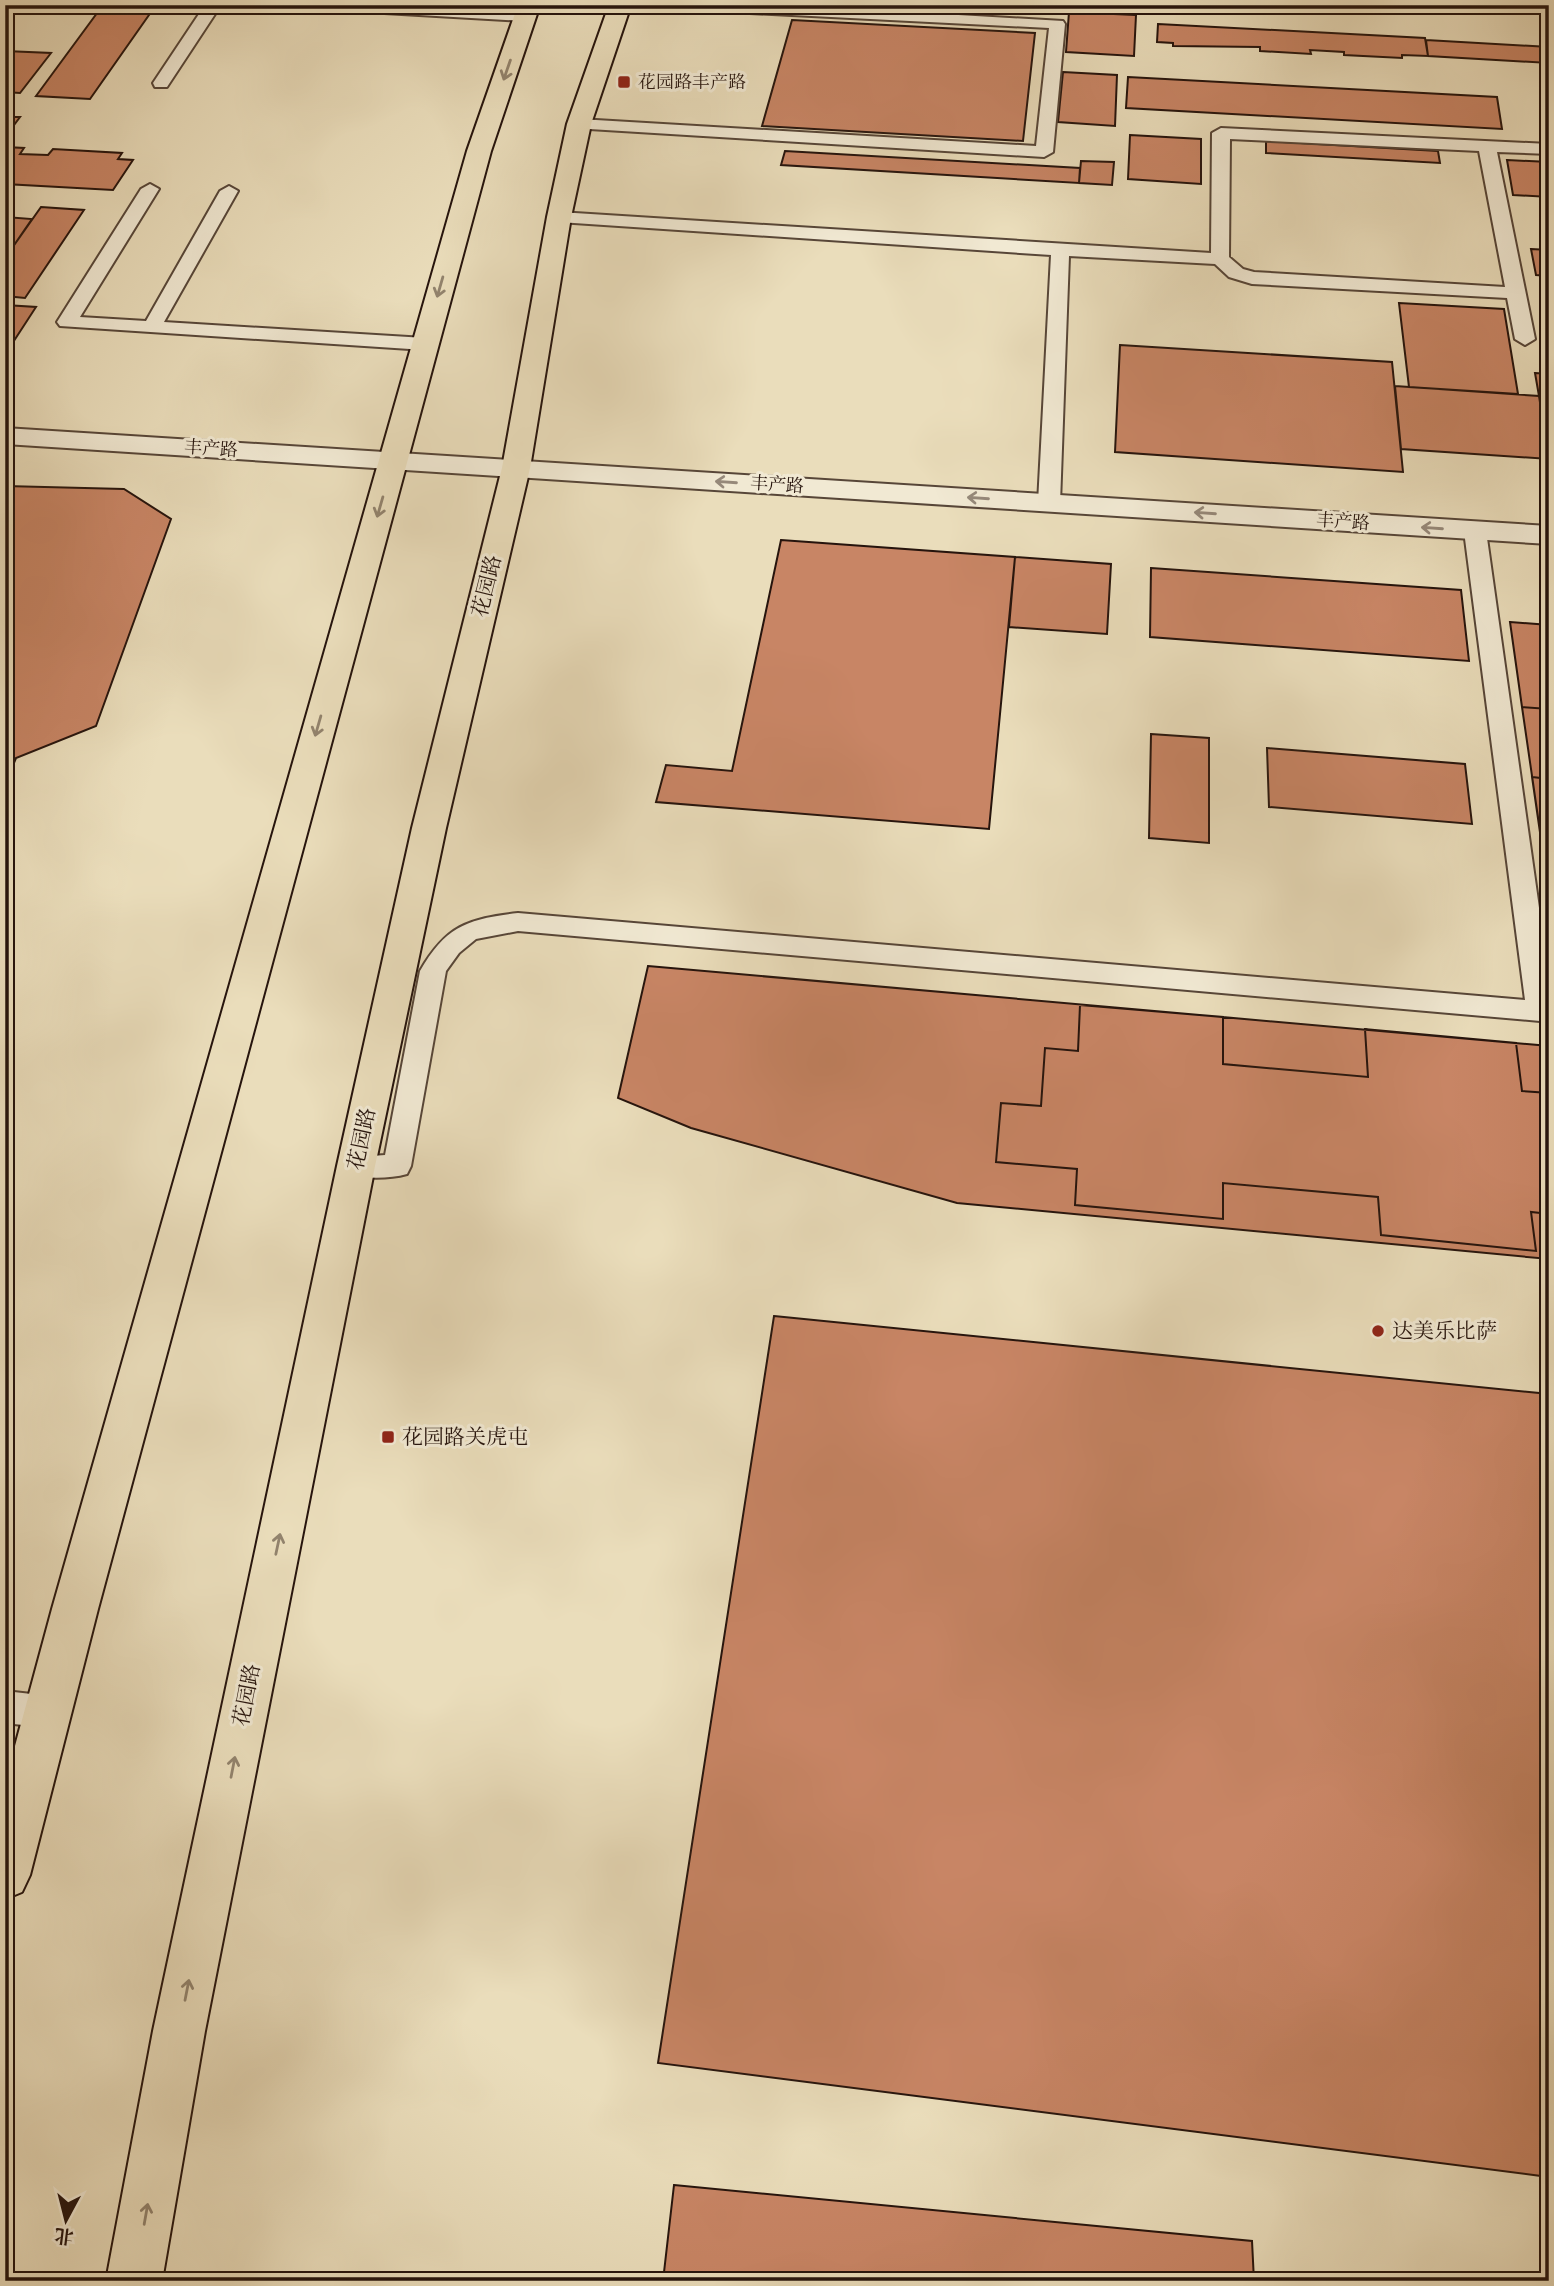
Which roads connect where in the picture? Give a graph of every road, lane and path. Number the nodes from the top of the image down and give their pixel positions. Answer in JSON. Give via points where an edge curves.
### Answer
{"nodes":[{"id":1,"x":214,"y":5,"type":"edge"},
{"id":2,"x":332,"y":5,"type":"edge"},
{"id":3,"x":620,"y":5,"type":"edge"},
{"id":4,"x":692,"y":5,"type":"edge"},
{"id":5,"x":527,"y":10,"type":"edge"},
{"id":6,"x":162,"y":83,"type":"dead end"},
{"id":7,"x":579,"y":124,"type":"junction"},
{"id":8,"x":1487,"y":146,"type":"junction"},
{"id":9,"x":1549,"y":149,"type":"edge"},
{"id":10,"x":150,"y":189,"type":"dead end"},
{"id":11,"x":229,"y":191,"type":"dead end"},
{"id":12,"x":559,"y":216,"type":"junction"},
{"id":13,"x":1060,"y":250,"type":"junction"},
{"id":14,"x":1220,"y":259,"type":"junction"},
{"id":15,"x":1516,"y":293,"type":"junction"},
{"id":16,"x":152,"y":327,"type":"junction"},
{"id":17,"x":1525,"y":340,"type":"dead end"},
{"id":18,"x":425,"y":344,"type":"junction"},
{"id":19,"x":5,"y":436,"type":"edge"},
{"id":20,"x":393,"y":461,"type":"junction"},
{"id":21,"x":516,"y":468,"type":"junction"},
{"id":22,"x":1049,"y":503,"type":"junction"},
{"id":23,"x":1475,"y":531,"type":"junction"},
{"id":24,"x":1549,"y":535,"type":"edge"},
{"id":25,"x":356,"y":1166,"type":"junction"},
{"id":26,"x":5,"y":1707,"type":"edge"},
{"id":27,"x":49,"y":1712,"type":"junction"},
{"id":28,"x":5,"y":1875,"type":"edge"},
{"id":29,"x":134,"y":2281,"type":"edge"}],
"edges":[{"from":1,"to":6,"type":"lane"},
{"from":2,"to":5,"type":"lane"},
{"from":3,"to":7,"type":"main road","name":"花园路"},
{"from":4,"to":7,"type":"lane","via":[[1057,24],[1044,152]]},
{"from":5,"to":18,"type":"main road","one_way":true,"via":[[479,150]]},
{"from":7,"to":12,"type":"main road","name":"花园路"},
{"from":8,"to":9,"type":"lane"},
{"from":8,"to":14,"type":"lane","via":[[1220,133]]},
{"from":8,"to":15,"type":"lane"},
{"from":10,"to":16,"type":"lane","via":[[67,322]]},
{"from":11,"to":16,"type":"lane"},
{"from":12,"to":13,"type":"lane"},
{"from":12,"to":21,"type":"main road","name":"花园路"},
{"from":13,"to":14,"type":"lane"},
{"from":13,"to":22,"type":"lane"},
{"from":14,"to":15,"type":"lane","via":[[1236,273],[1252,278]]},
{"from":15,"to":17,"type":"lane"},
{"from":16,"to":18,"type":"lane"},
{"from":18,"to":20,"type":"main road"},
{"from":19,"to":20,"type":"street","name":"丰产路"},
{"from":20,"to":21,"type":"street","name":"丰产路"},
{"from":20,"to":27,"type":"main road","one_way":true},
{"from":22,"to":21,"type":"street","name":"丰产路","one_way":true},
{"from":21,"to":25,"type":"main road","name":"花园路","via":[[429,828]]},
{"from":23,"to":22,"type":"street","name":"丰产路","one_way":true},
{"from":23,"to":24,"type":"street","name":"丰产路"},
{"from":23,"to":25,"type":"lane","via":[[1540,1011],[518,922],[480,926],[447,944],[433,971],[397,1166]]},
{"from":29,"to":25,"type":"main road","name":"花园路","one_way":true,"via":[[179,2031]]},
{"from":26,"to":27,"type":"lane"},
{"from":27,"to":28,"type":"main road"}]}
